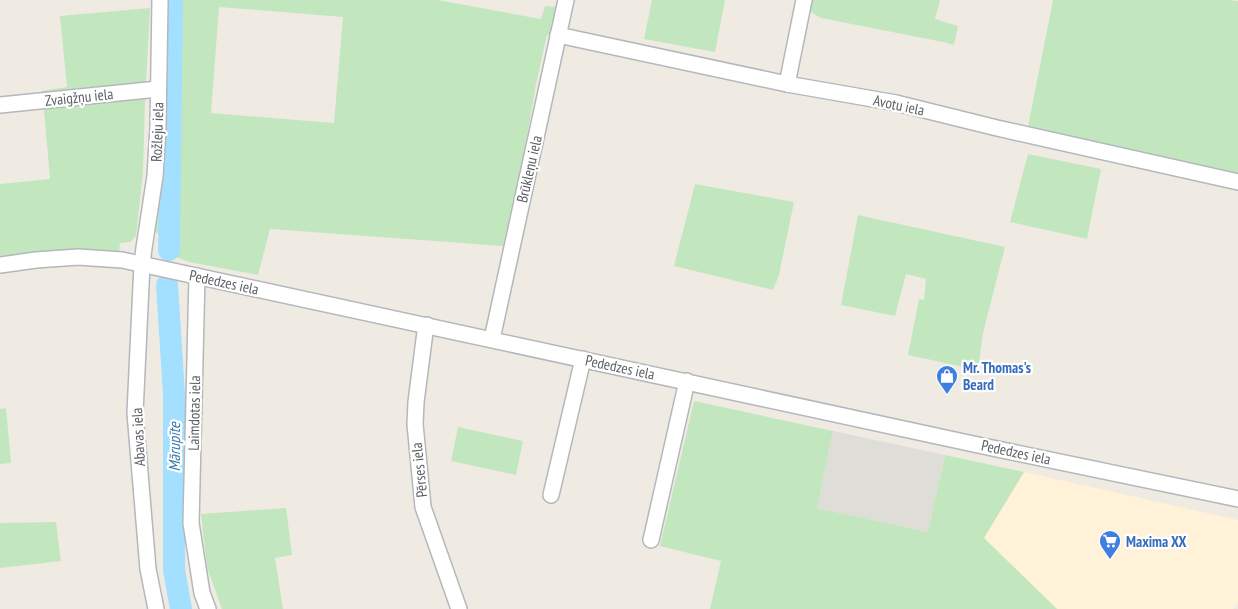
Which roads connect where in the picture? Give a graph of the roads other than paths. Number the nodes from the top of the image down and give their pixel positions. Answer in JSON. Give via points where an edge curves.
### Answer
{"nodes":[{"id":1,"x":160,"y":0,"type":"edge"},
{"id":2,"x":566,"y":0,"type":"edge"},
{"id":3,"x":804,"y":0,"type":"edge"},
{"id":4,"x":558,"y":35,"type":"junction"},
{"id":5,"x":787,"y":84,"type":"junction"},
{"id":6,"x":158,"y":89,"type":"junction"},
{"id":7,"x":0,"y":105,"type":"edge"},
{"id":8,"x":1238,"y":182,"type":"edge"},
{"id":9,"x":142,"y":264,"type":"junction"},
{"id":10,"x":0,"y":265,"type":"edge"},
{"id":11,"x":197,"y":276,"type":"junction"},
{"id":12,"x":427,"y":325,"type":"junction"},
{"id":13,"x":492,"y":339,"type":"junction"},
{"id":14,"x":583,"y":359,"type":"junction"},
{"id":15,"x":687,"y":381,"type":"junction"},
{"id":16,"x":551,"y":495,"type":"dead end"},
{"id":17,"x":1238,"y":499,"type":"edge"},
{"id":18,"x":651,"y":540,"type":"dead end"},
{"id":19,"x":156,"y":609,"type":"edge"},
{"id":20,"x":208,"y":609,"type":"edge"},
{"id":21,"x":459,"y":609,"type":"edge"}],
"edges":[{"from":1,"to":6,"type":"street","name":"Rožleju iela"},
{"from":2,"to":4,"type":"street","name":"Brūkleņu iela"},
{"from":3,"to":5,"type":"street"},
{"from":4,"to":5,"type":"street","name":"Avotu iela"},
{"from":4,"to":13,"type":"street","name":"Brūkleņu iela"},
{"from":5,"to":8,"type":"street","name":"Avotu iela","via":[[896,103]]},
{"from":6,"to":7,"type":"street","name":"Zvaigžņu iela"},
{"from":6,"to":9,"type":"street","name":"Rožleju iela","via":[[155,176]]},
{"from":9,"to":10,"type":"street","name":"Pededzes iela","via":[[78,257]]},
{"from":9,"to":11,"type":"street","name":"Pededzes iela"},
{"from":9,"to":19,"type":"street","name":"Abavas iela","via":[[135,413],[148,569]]},
{"from":11,"to":12,"type":"street","name":"Pededzes iela"},
{"from":11,"to":20,"type":"street","name":"Laimdotas iela","via":[[191,523],[202,593]]},
{"from":12,"to":13,"type":"street","name":"Pededzes iela"},
{"from":12,"to":21,"type":"street","name":"Pērses iela","via":[[415,424],[423,507]]},
{"from":13,"to":14,"type":"street","name":"Pededzes iela"},
{"from":14,"to":15,"type":"street","name":"Pededzes iela"},
{"from":14,"to":16,"type":"street"},
{"from":15,"to":17,"type":"street","name":"Pededzes iela"},
{"from":15,"to":18,"type":"street"}]}
